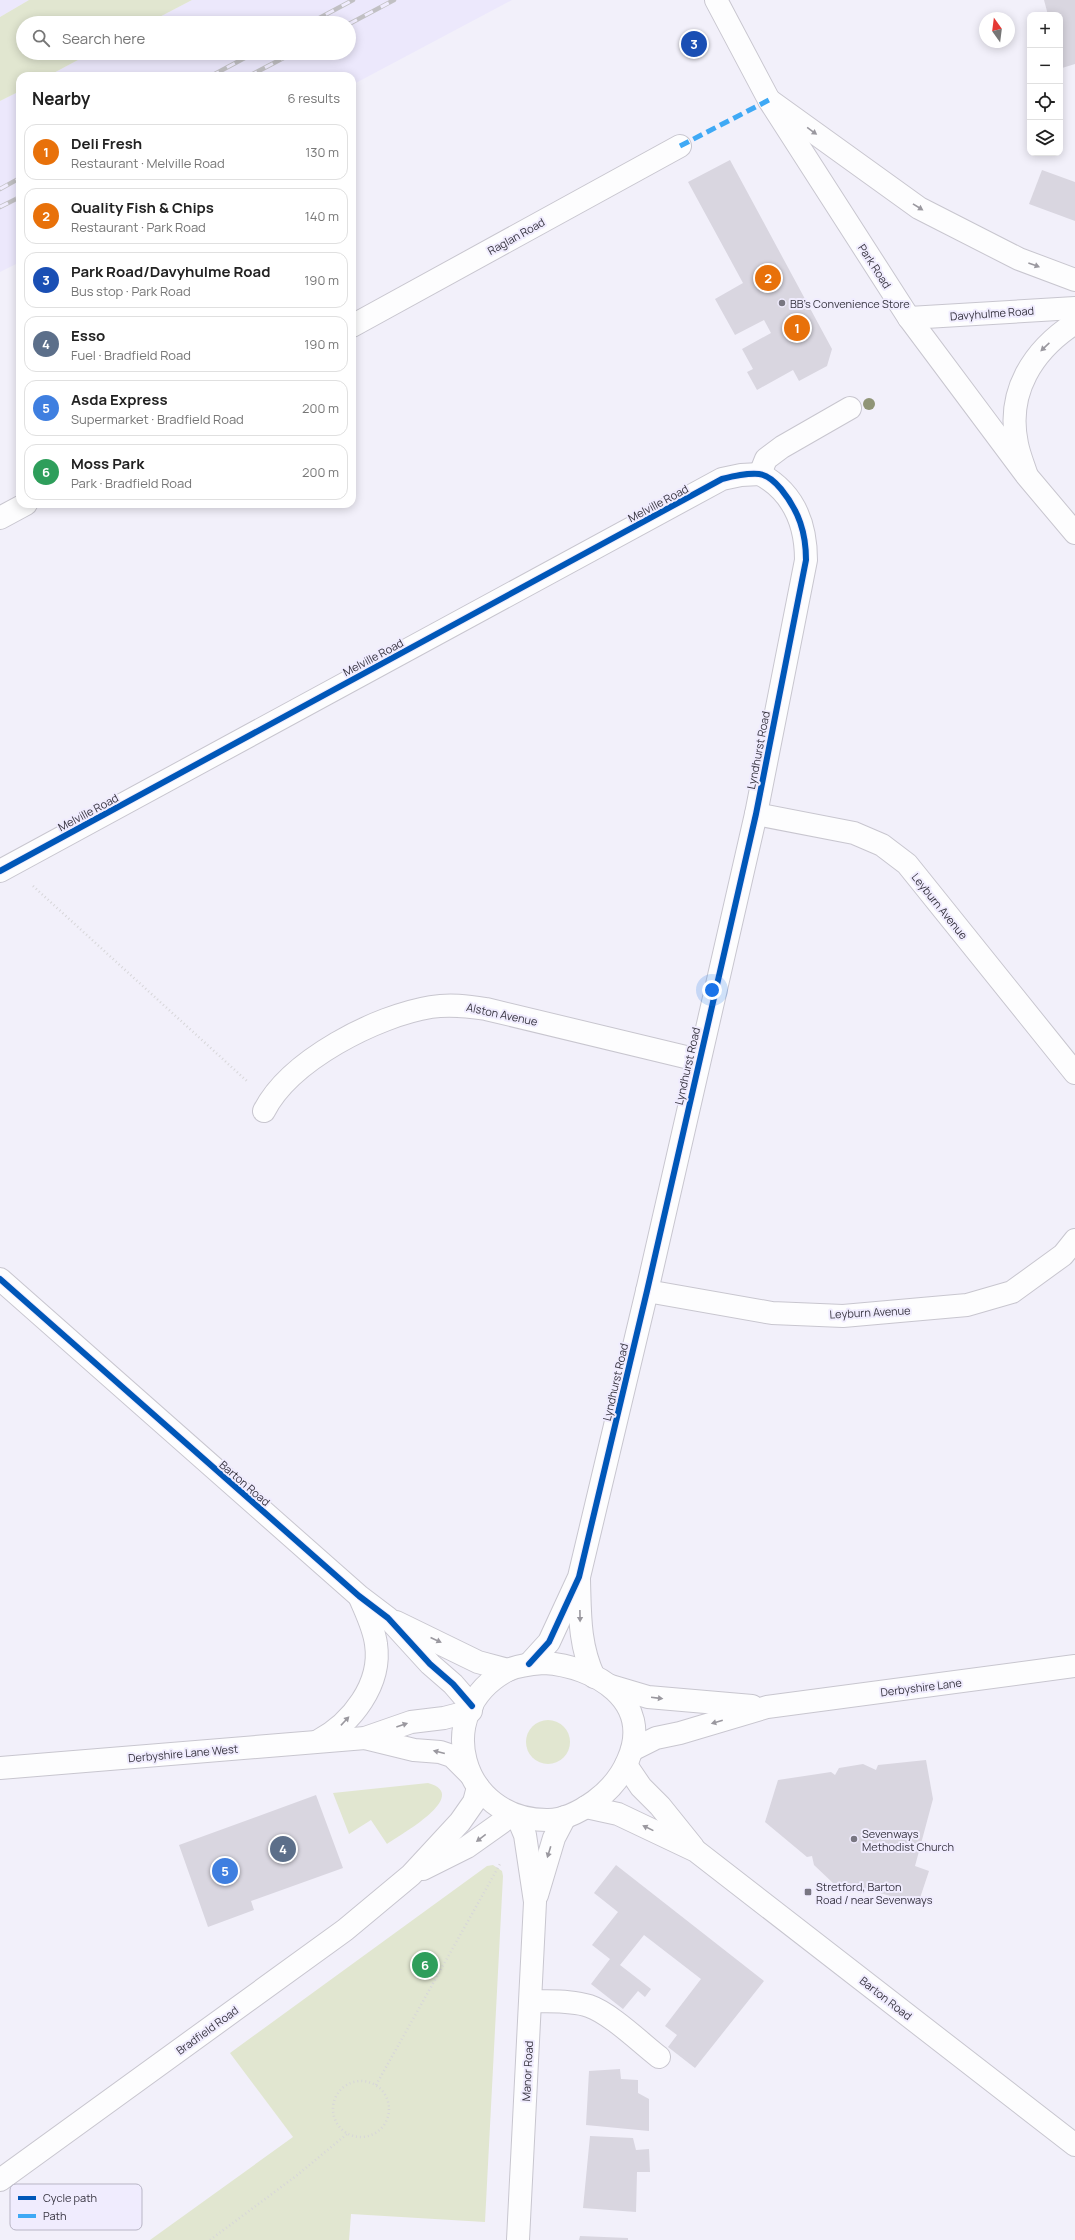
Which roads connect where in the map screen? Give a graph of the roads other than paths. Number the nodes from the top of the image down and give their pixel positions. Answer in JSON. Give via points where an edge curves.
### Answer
{"nodes":[{"id":1,"x":716,"y":0,"type":"edge"},
{"id":2,"x":770,"y":100,"type":"junction"},
{"id":3,"x":680,"y":146,"type":"dead end"},
{"id":4,"x":1075,"y":280,"type":"edge"},
{"id":5,"x":1075,"y":308,"type":"edge"},
{"id":6,"x":909,"y":318,"type":"junction"},
{"id":7,"x":1075,"y":323,"type":"edge"},
{"id":8,"x":356,"y":324,"type":"edge"},
{"id":9,"x":850,"y":408,"type":"dead end"},
{"id":10,"x":760,"y":474,"type":"junction"},
{"id":11,"x":1027,"y":476,"type":"junction"},
{"id":12,"x":19,"y":508,"type":"edge"},
{"id":13,"x":0,"y":518,"type":"edge"},
{"id":14,"x":1075,"y":533,"type":"edge"},
{"id":15,"x":756,"y":814,"type":"junction"},
{"id":16,"x":5,"y":868,"type":"edge"},
{"id":17,"x":698,"y":1060,"type":"junction"},
{"id":18,"x":1075,"y":1073,"type":"edge"},
{"id":19,"x":267,"y":1106,"type":"road end"},
{"id":20,"x":1075,"y":1240,"type":"edge"},
{"id":21,"x":0,"y":1279,"type":"edge"},
{"id":22,"x":647,"y":1291,"type":"junction"},
{"id":23,"x":579,"y":1577,"type":"junction"},
{"id":24,"x":359,"y":1596,"type":"junction"},
{"id":25,"x":388,"y":1618,"type":"junction"},
{"id":26,"x":529,"y":1664,"type":"junction"},
{"id":27,"x":1075,"y":1666,"type":"edge"},
{"id":28,"x":508,"y":1670,"type":"junction"},
{"id":29,"x":600,"y":1680,"type":"junction"},
{"id":30,"x":767,"y":1707,"type":"junction"},
{"id":31,"x":471,"y":1708,"type":"junction"},
{"id":32,"x":365,"y":1738,"type":"junction"},
{"id":33,"x":313,"y":1743,"type":"junction"},
{"id":34,"x":629,"y":1758,"type":"junction"},
{"id":35,"x":0,"y":1768,"type":"edge"},
{"id":36,"x":474,"y":1780,"type":"junction"},
{"id":37,"x":586,"y":1807,"type":"junction"},
{"id":38,"x":515,"y":1816,"type":"junction"},
{"id":39,"x":565,"y":1817,"type":"junction"},
{"id":40,"x":696,"y":1851,"type":"junction"},
{"id":41,"x":411,"y":1875,"type":"junction"},
{"id":42,"x":534,"y":1902,"type":"junction"},
{"id":43,"x":531,"y":2001,"type":"junction"},
{"id":44,"x":659,"y":2057,"type":"dead end"},
{"id":45,"x":1075,"y":2145,"type":"edge"},
{"id":46,"x":0,"y":2180,"type":"edge"},
{"id":47,"x":518,"y":2240,"type":"edge"}],
"edges":[{"from":1,"to":2,"type":"street","name":"Park Road"},
{"from":2,"to":4,"type":"street","one_way":true,"via":[[919,208],[1019,260]]},
{"from":2,"to":6,"type":"street","name":"Park Road"},
{"from":3,"to":8,"type":"street","name":"Raglan Road"},
{"from":5,"to":6,"type":"street","name":"Davyhulme Road"},
{"from":6,"to":11,"type":"street","name":"Park Road"},
{"from":7,"to":11,"type":"street","one_way":true,"via":[[1060,332],[1040,351],[1022,383],[1015,413],[1017,444]]},
{"from":9,"to":10,"type":"street","via":[[782,446],[766,459]]},
{"from":10,"to":15,"type":"street","name":"Lyndhurst Road","via":[[775,482],[799,516],[806,544],[806,560]]},
{"from":10,"to":16,"type":"street","name":"Melville Road","via":[[722,479]]},
{"from":11,"to":14,"type":"street","name":"Park Road"},
{"from":12,"to":13,"type":"street"},
{"from":15,"to":17,"type":"street","name":"Lyndhurst Road"},
{"from":15,"to":18,"type":"street","name":"Leyburn Avenue","via":[[854,833],[882,845],[907,864]]},
{"from":17,"to":19,"type":"street","name":"Alston Avenue","via":[[486,1009],[459,1005],[432,1007],[404,1013],[376,1024],[332,1047],[305,1065]]},
{"from":17,"to":22,"type":"street","name":"Lyndhurst Road"},
{"from":20,"to":22,"type":"street","name":"Leyburn Avenue","via":[[1063,1255],[1012,1292],[967,1305],[843,1316],[780,1313]]},
{"from":21,"to":24,"type":"street","name":"Barton Road"},
{"from":22,"to":23,"type":"street","name":"Lyndhurst Road"},
{"from":23,"to":26,"type":"street","name":"Lyndhurst Road","via":[[549,1642]]},
{"from":23,"to":29,"type":"street","name":"Lyndhurst Road","one_way":true,"via":[[581,1636],[587,1662]]},
{"from":24,"to":25,"type":"street","name":"Barton Road"},
{"from":33,"to":24,"type":"street","one_way":true,"via":[[338,1728],[356,1709],[365,1696],[376,1669],[374,1632]]},
{"from":25,"to":28,"type":"street","name":"Barton Road","one_way":true,"via":[[472,1659]]},
{"from":25,"to":31,"type":"street","name":"Barton Road","via":[[430,1664],[453,1684]]},
{"from":26,"to":28,"type":"street"},
{"from":26,"to":29,"type":"street","via":[[563,1664]]},
{"from":27,"to":30,"type":"street","name":"Derbyshire Lane"},
{"from":28,"to":31,"type":"street","via":[[491,1683]]},
{"from":29,"to":30,"type":"street","name":"Derbyshire Lane","one_way":true,"via":[[648,1697]]},
{"from":29,"to":34,"type":"street","via":[[618,1693],[633,1716],[636,1728]]},
{"from":30,"to":34,"type":"street","name":"Derbyshire Lane","one_way":true,"via":[[656,1738]]},
{"from":32,"to":31,"type":"street","name":"Derbyshire Lane West","one_way":true,"via":[[411,1722],[444,1718]]},
{"from":31,"to":36,"type":"street","via":[[463,1732],[462,1745]]},
{"from":32,"to":33,"type":"street","name":"Derbyshire Lane West"},
{"from":36,"to":32,"type":"street","name":"Derbyshire Lane West","one_way":true,"via":[[452,1756]]},
{"from":33,"to":35,"type":"street","name":"Derbyshire Lane West"},
{"from":34,"to":37,"type":"street","via":[[610,1789]]},
{"from":34,"to":40,"type":"street","name":"Barton Road","via":[[641,1787],[660,1806]]},
{"from":36,"to":38,"type":"street","name":"Derbyshire Lane West","via":[[494,1805]]},
{"from":36,"to":41,"type":"street","name":"Bradfield Road","via":[[474,1802],[468,1813]]},
{"from":37,"to":39,"type":"street"},
{"from":40,"to":37,"type":"street","name":"Barton Road","one_way":true,"via":[[618,1814]]},
{"from":38,"to":39,"type":"street","via":[[550,1821]]},
{"from":38,"to":41,"type":"street","name":"Bradfield Road","one_way":true,"via":[[467,1847]]},
{"from":38,"to":42,"type":"street","name":"Manor Road","via":[[527,1843]]},
{"from":39,"to":42,"type":"street","name":"Manor Road","one_way":true,"via":[[554,1838]]},
{"from":40,"to":45,"type":"street","name":"Barton Road"},
{"from":41,"to":46,"type":"street","name":"Bradfield Road","via":[[312,1955]]},
{"from":42,"to":43,"type":"street","name":"Manor Road"},
{"from":43,"to":44,"type":"street","via":[[590,2006],[602,2012]]},
{"from":43,"to":47,"type":"street","name":"Manor Road"}]}
